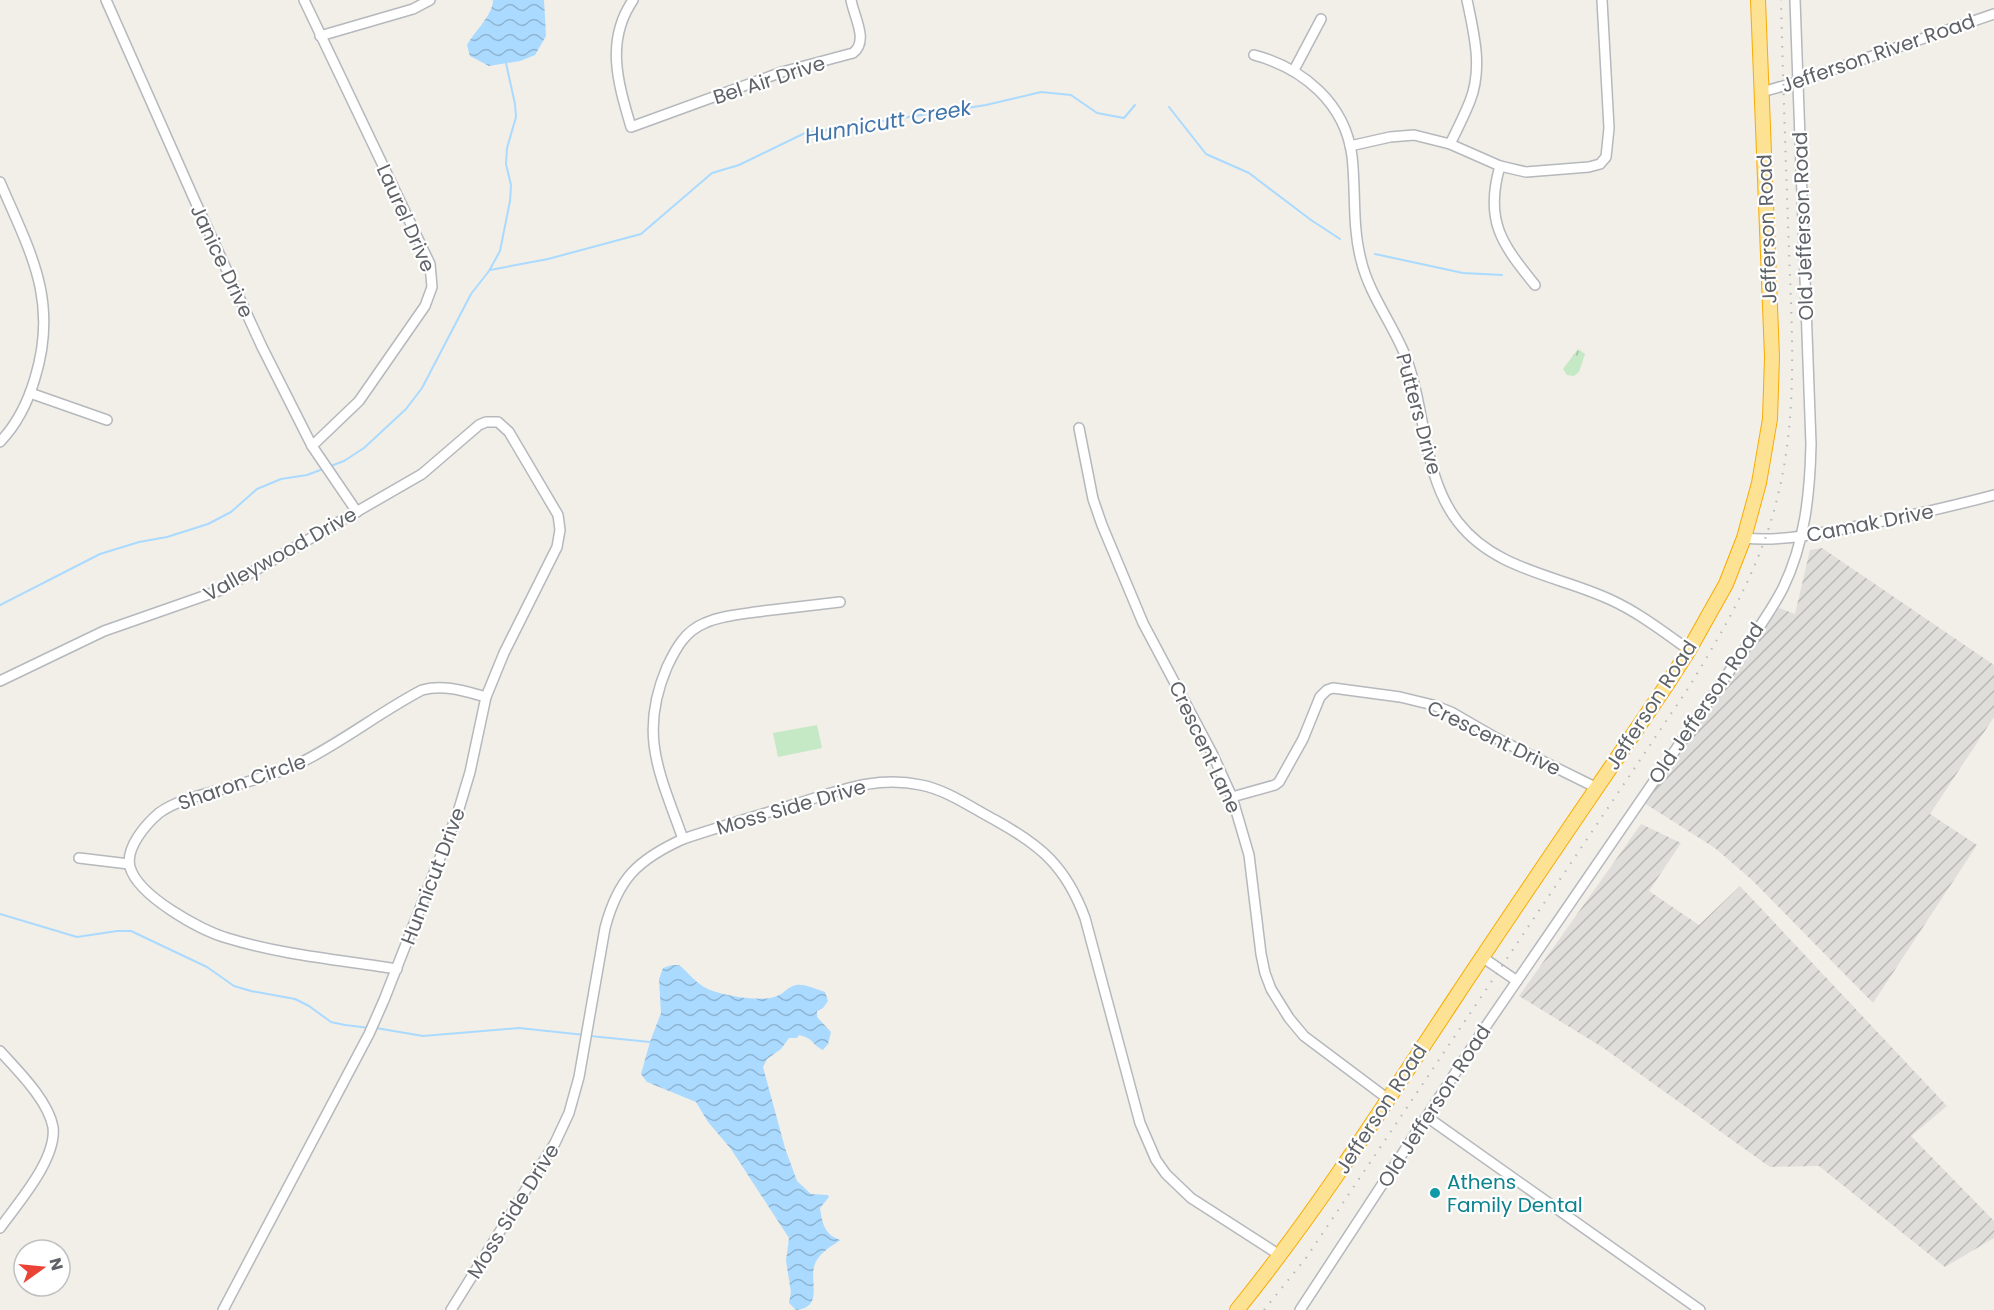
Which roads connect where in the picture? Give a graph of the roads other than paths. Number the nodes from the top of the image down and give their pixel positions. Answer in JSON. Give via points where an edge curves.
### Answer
{"nodes":[{"id":1,"x":106,"y":0,"type":"edge"},
{"id":2,"x":304,"y":0,"type":"edge"},
{"id":3,"x":430,"y":0,"type":"edge"},
{"id":4,"x":633,"y":0,"type":"edge"},
{"id":5,"x":851,"y":0,"type":"edge"},
{"id":6,"x":1467,"y":0,"type":"edge"},
{"id":7,"x":1602,"y":0,"type":"edge"},
{"id":8,"x":1758,"y":0,"type":"edge"},
{"id":9,"x":1795,"y":0,"type":"edge"},
{"id":10,"x":1994,"y":14,"type":"edge"},
{"id":11,"x":1321,"y":19,"type":"dead end"},
{"id":12,"x":320,"y":36,"type":"junction"},
{"id":13,"x":1254,"y":56,"type":"dead end"},
{"id":14,"x":1294,"y":70,"type":"junction"},
{"id":15,"x":1797,"y":82,"type":"junction"},
{"id":16,"x":1762,"y":92,"type":"junction"},
{"id":17,"x":1450,"y":144,"type":"junction"},
{"id":18,"x":1350,"y":146,"type":"junction"},
{"id":19,"x":1500,"y":166,"type":"junction"},
{"id":20,"x":0,"y":182,"type":"edge"},
{"id":21,"x":1535,"y":285,"type":"dead end"},
{"id":22,"x":30,"y":393,"type":"junction"},
{"id":23,"x":107,"y":420,"type":"dead end"},
{"id":24,"x":1079,"y":428,"type":"dead end"},
{"id":25,"x":509,"y":432,"type":"joint"},
{"id":26,"x":0,"y":442,"type":"edge"},
{"id":27,"x":312,"y":446,"type":"junction"},
{"id":28,"x":1994,"y":495,"type":"edge"},
{"id":29,"x":357,"y":512,"type":"junction"},
{"id":30,"x":1800,"y":537,"type":"junction"},
{"id":31,"x":1744,"y":538,"type":"junction"},
{"id":32,"x":840,"y":602,"type":"dead end"},
{"id":33,"x":1689,"y":650,"type":"junction"},
{"id":34,"x":0,"y":681,"type":"edge"},
{"id":35,"x":486,"y":697,"type":"junction"},
{"id":36,"x":1597,"y":788,"type":"junction"},
{"id":37,"x":1232,"y":797,"type":"junction"},
{"id":38,"x":683,"y":839,"type":"junction"},
{"id":39,"x":79,"y":858,"type":"dead end"},
{"id":40,"x":129,"y":864,"type":"junction"},
{"id":41,"x":1482,"y":957,"type":"junction"},
{"id":42,"x":397,"y":969,"type":"junction"},
{"id":43,"x":1517,"y":981,"type":"junction"},
{"id":44,"x":0,"y":1051,"type":"edge"},
{"id":45,"x":1388,"y":1099,"type":"junction"},
{"id":46,"x":1427,"y":1118,"type":"junction"},
{"id":47,"x":0,"y":1228,"type":"edge"},
{"id":48,"x":1281,"y":1256,"type":"junction"},
{"id":49,"x":223,"y":1310,"type":"edge"},
{"id":50,"x":451,"y":1310,"type":"edge"},
{"id":51,"x":1237,"y":1310,"type":"edge"},
{"id":52,"x":1300,"y":1310,"type":"edge"},
{"id":53,"x":1700,"y":1310,"type":"edge"}],
"edges":[{"from":1,"to":27,"type":"street","name":"Janice Drive","via":[[223,262]]},
{"from":2,"to":12,"type":"street","name":"Laurel Drive"},
{"from":3,"to":12,"type":"street","via":[[414,9]]},
{"from":4,"to":5,"type":"street","name":"Bel Air Drive","via":[[622,17],[616,42],[623,99],[631,127],[782,72],[853,53],[861,41]]},
{"from":6,"to":17,"type":"street","via":[[1476,70],[1470,99]]},
{"from":7,"to":19,"type":"street","via":[[1608,101],[1606,157],[1595,166],[1541,171]]},
{"from":8,"to":16,"type":"highway","name":"Jefferson Road"},
{"from":9,"to":15,"type":"street","name":"Old Jefferson Road"},
{"from":10,"to":15,"type":"street","name":"Jefferson River Road"},
{"from":11,"to":14,"type":"street"},
{"from":12,"to":27,"type":"street","name":"Laurel Drive","via":[[430,264],[433,280],[425,306],[359,401]]},
{"from":13,"to":14,"type":"street","name":"Putters Drive"},
{"from":14,"to":18,"type":"street","name":"Putters Drive","via":[[1327,100]]},
{"from":15,"to":16,"type":"street","name":"Jefferson River Road"},
{"from":15,"to":30,"type":"street","name":"Old Jefferson Road","via":[[1811,444],[1809,494]]},
{"from":16,"to":31,"type":"highway","name":"Jefferson Road","via":[[1772,385],[1765,454]]},
{"from":17,"to":18,"type":"street","via":[[1408,135]]},
{"from":17,"to":19,"type":"street"},
{"from":18,"to":33,"type":"street","name":"Putters Drive","via":[[1361,260],[1407,360],[1436,482],[1448,509],[1469,536],[1500,558],[1610,599]]},
{"from":19,"to":21,"type":"street","via":[[1493,197],[1496,223],[1510,254]]},
{"from":20,"to":22,"type":"street","via":[[32,255],[44,303],[42,351]]},
{"from":22,"to":23,"type":"street"},
{"from":22,"to":26,"type":"street","via":[[20,416]]},
{"from":24,"to":37,"type":"street","name":"Crescent Lane","via":[[1102,525],[1143,623]]},
{"from":25,"to":29,"type":"street","name":"Valleywood Drive","via":[[498,422],[479,425],[422,474]]},
{"from":25,"to":35,"type":"street","name":"Hunnicut Drive","via":[[554,506],[560,536]]},
{"from":27,"to":29,"type":"street","name":"Janice Drive"},
{"from":28,"to":30,"type":"street","name":"Camak Drive"},
{"from":29,"to":34,"type":"street","name":"Valleywood Drive","via":[[215,592],[104,631]]},
{"from":30,"to":31,"type":"street","name":"Camak Drive"},
{"from":30,"to":43,"type":"street","name":"Old Jefferson Road","via":[[1783,588],[1758,628]]},
{"from":31,"to":33,"type":"highway","name":"Jefferson Road","via":[[1726,584]]},
{"from":32,"to":38,"type":"street","via":[[719,618],[693,629],[682,640],[658,688],[652,736],[655,760]]},
{"from":33,"to":36,"type":"highway","name":"Jefferson Road"},
{"from":35,"to":40,"type":"street","name":"Sharon Circle","via":[[448,687],[422,690],[294,766],[166,809],[138,837]]},
{"from":35,"to":42,"type":"street","name":"Hunnicut Drive","via":[[458,812]]},
{"from":36,"to":37,"type":"street","name":"Crescent Drive","via":[[1433,705],[1333,688],[1320,697],[1303,740],[1279,782]]},
{"from":36,"to":41,"type":"highway","name":"Jefferson Road"},
{"from":37,"to":45,"type":"street","name":"Crescent Lane","via":[[1249,855],[1265,973],[1275,995],[1304,1036]]},
{"from":38,"to":48,"type":"street","name":"Moss Side Drive","via":[[856,784],[892,781],[923,785],[948,794],[1031,841],[1059,868],[1085,918],[1140,1123],[1156,1160],[1191,1198]]},
{"from":38,"to":50,"type":"street","name":"Moss Side Drive","via":[[658,851],[631,873],[610,908],[569,1113],[555,1143]]},
{"from":39,"to":40,"type":"street"},
{"from":40,"to":42,"type":"street","via":[[150,894],[213,934],[268,948]]},
{"from":41,"to":43,"type":"street"},
{"from":41,"to":45,"type":"highway","name":"Jefferson Road"},
{"from":42,"to":49,"type":"street","name":"Hunnicut Drive","via":[[369,1034]]},
{"from":43,"to":46,"type":"street","name":"Old Jefferson Road"},
{"from":44,"to":47,"type":"street","via":[[39,1099],[51,1120],[53,1137],[40,1170]]},
{"from":45,"to":48,"type":"highway","name":"Jefferson Road"},
{"from":46,"to":52,"type":"street","name":"Old Jefferson Road"},
{"from":46,"to":53,"type":"street"},
{"from":48,"to":51,"type":"highway","name":"Jefferson Road"}]}
